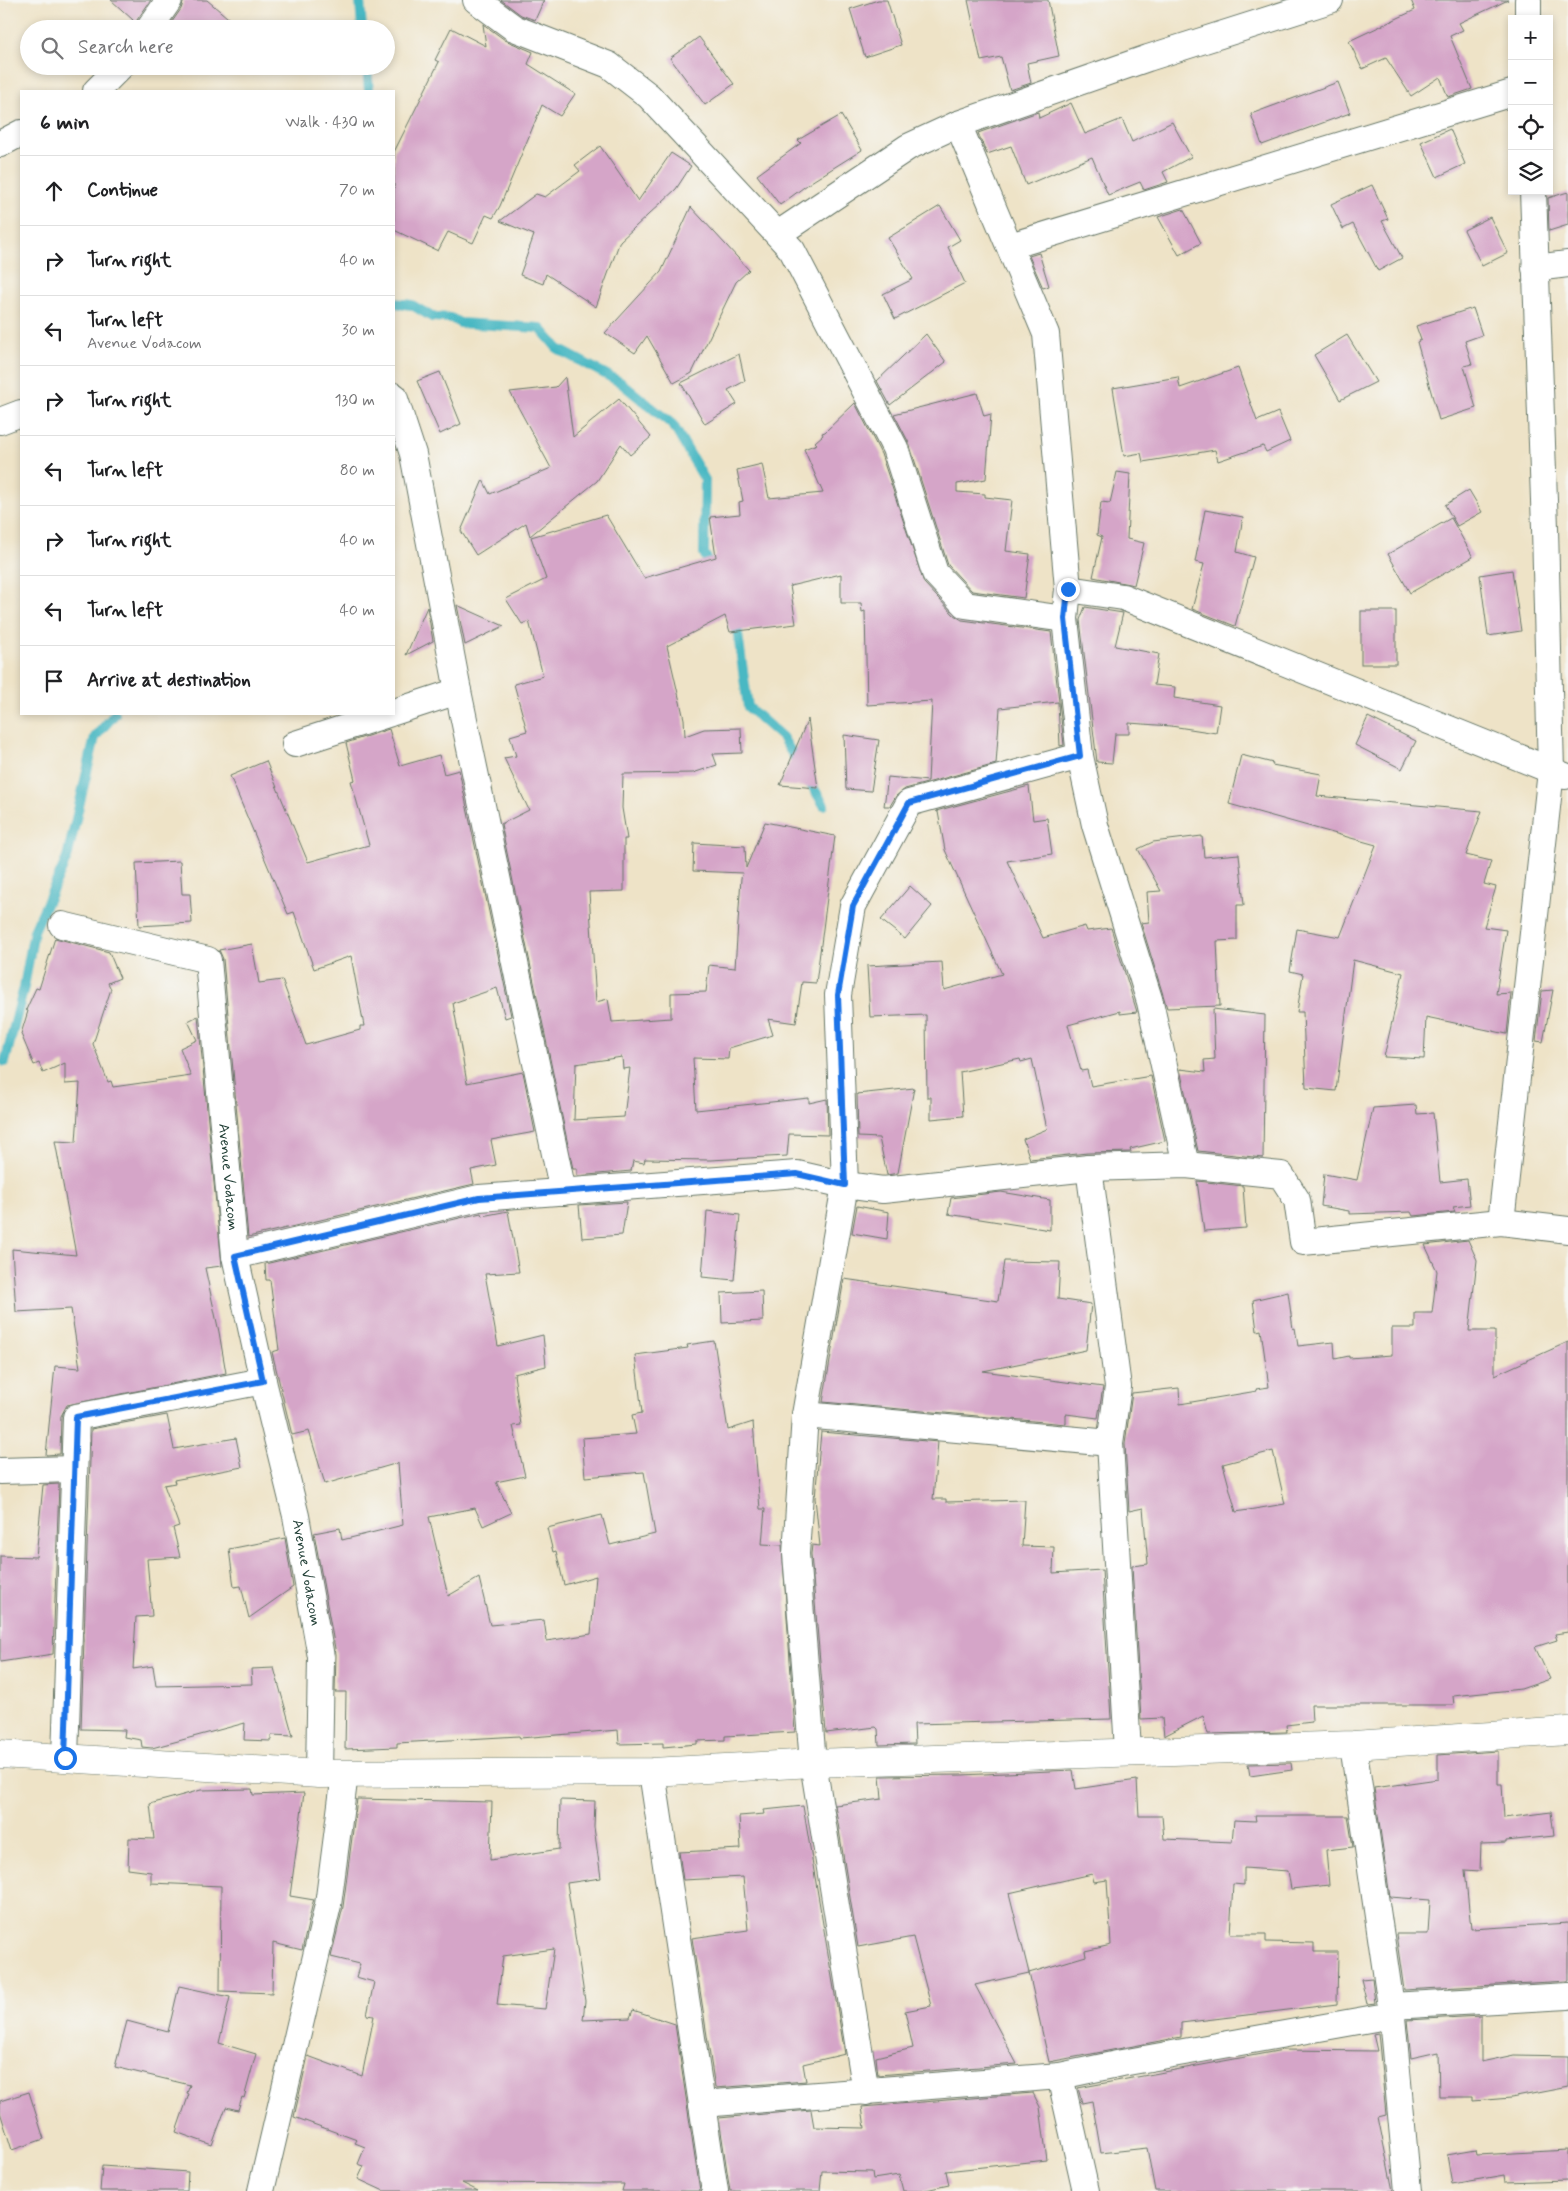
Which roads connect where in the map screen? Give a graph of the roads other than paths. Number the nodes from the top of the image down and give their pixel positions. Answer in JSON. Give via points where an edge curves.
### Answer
{"nodes":[{"id":1,"x":169,"y":0,"type":"edge"},
{"id":2,"x":476,"y":0,"type":"edge"},
{"id":3,"x":1328,"y":0,"type":"edge"},
{"id":4,"x":1528,"y":0,"type":"edge"},
{"id":5,"x":1528,"y":15,"type":"edge"},
{"id":6,"x":155,"y":20,"type":"edge"},
{"id":7,"x":112,"y":75,"type":"edge"},
{"id":8,"x":97,"y":90,"type":"edge"},
{"id":9,"x":1508,"y":95,"type":"edge"},
{"id":10,"x":958,"y":124,"type":"junction"},
{"id":11,"x":20,"y":134,"type":"edge"},
{"id":12,"x":0,"y":144,"type":"edge"},
{"id":13,"x":1533,"y":195,"type":"edge"},
{"id":14,"x":778,"y":234,"type":"junction"},
{"id":15,"x":1010,"y":246,"type":"junction"},
{"id":16,"x":1568,"y":264,"type":"edge"},
{"id":17,"x":1535,"y":268,"type":"junction"},
{"id":18,"x":395,"y":399,"type":"edge"},
{"id":19,"x":20,"y":413,"type":"edge"},
{"id":20,"x":0,"y":421,"type":"edge"},
{"id":21,"x":1557,"y":527,"type":"edge"},
{"id":22,"x":1068,"y":589,"type":"junction"},
{"id":23,"x":1065,"y":619,"type":"junction"},
{"id":24,"x":458,"y":691,"type":"junction"},
{"id":25,"x":395,"y":712,"type":"edge"},
{"id":26,"x":385,"y":715,"type":"edge"},
{"id":27,"x":295,"y":744,"type":"dead end"},
{"id":28,"x":1080,"y":756,"type":"junction"},
{"id":29,"x":1559,"y":774,"type":"edge"},
{"id":30,"x":62,"y":925,"type":"dead end"},
{"id":31,"x":1186,"y":1165,"type":"junction"},
{"id":32,"x":1089,"y":1168,"type":"junction"},
{"id":33,"x":845,"y":1185,"type":"junction"},
{"id":34,"x":563,"y":1192,"type":"junction"},
{"id":35,"x":1501,"y":1222,"type":"junction"},
{"id":36,"x":1568,"y":1230,"type":"edge"},
{"id":37,"x":235,"y":1256,"type":"junction"},
{"id":38,"x":263,"y":1381,"type":"junction"},
{"id":39,"x":805,"y":1416,"type":"junction"},
{"id":40,"x":1110,"y":1443,"type":"junction"},
{"id":41,"x":74,"y":1469,"type":"junction"},
{"id":42,"x":0,"y":1471,"type":"edge"},
{"id":43,"x":1568,"y":1731,"type":"edge"},
{"id":44,"x":1353,"y":1745,"type":"junction"},
{"id":45,"x":1128,"y":1752,"type":"junction"},
{"id":46,"x":0,"y":1754,"type":"edge"},
{"id":47,"x":65,"y":1758,"type":"junction"},
{"id":48,"x":813,"y":1763,"type":"junction"},
{"id":49,"x":652,"y":1772,"type":"junction"},
{"id":50,"x":332,"y":1774,"type":"junction"},
{"id":51,"x":1568,"y":1996,"type":"edge"},
{"id":52,"x":1392,"y":2010,"type":"junction"},
{"id":53,"x":1060,"y":2076,"type":"junction"},
{"id":54,"x":866,"y":2092,"type":"junction"},
{"id":55,"x":702,"y":2104,"type":"junction"},
{"id":56,"x":261,"y":2191,"type":"edge"},
{"id":57,"x":715,"y":2191,"type":"edge"},
{"id":58,"x":1086,"y":2191,"type":"edge"},
{"id":59,"x":1408,"y":2191,"type":"edge"}],
"edges":[{"from":1,"to":6,"type":"street"},
{"from":2,"to":14,"type":"street","via":[[514,28],[609,66],[641,90]]},
{"from":3,"to":10,"type":"street"},
{"from":4,"to":5,"type":"street"},
{"from":7,"to":8,"type":"street"},
{"from":9,"to":15,"type":"street"},
{"from":10,"to":14,"type":"street","via":[[908,147]]},
{"from":10,"to":15,"type":"street"},
{"from":11,"to":12,"type":"street"},
{"from":13,"to":17,"type":"street"},
{"from":14,"to":23,"type":"street","via":[[792,250],[895,448],[935,573],[965,605]]},
{"from":15,"to":22,"type":"street","via":[[1046,334]]},
{"from":16,"to":17,"type":"street"},
{"from":17,"to":21,"type":"street"},
{"from":18,"to":24,"type":"street","via":[[413,454]]},
{"from":19,"to":20,"type":"street"},
{"from":21,"to":29,"type":"street"},
{"from":22,"to":23,"type":"street"},
{"from":22,"to":29,"type":"street","via":[[1123,597]]},
{"from":23,"to":28,"type":"street"},
{"from":24,"to":25,"type":"street"},
{"from":24,"to":34,"type":"street"},
{"from":26,"to":27,"type":"street"},
{"from":28,"to":31,"type":"street","via":[[1094,825],[1150,1002]]},
{"from":28,"to":33,"type":"street","via":[[909,803],[890,837],[853,906],[838,995]]},
{"from":29,"to":35,"type":"street"},
{"from":30,"to":37,"type":"street","name":"Avenue Vodacom","via":[[208,960]]},
{"from":31,"to":32,"type":"street"},
{"from":31,"to":35,"type":"street","via":[[1281,1175],[1297,1200],[1303,1242]]},
{"from":32,"to":33,"type":"street","via":[[883,1190]]},
{"from":32,"to":40,"type":"street","via":[[1118,1386]]},
{"from":33,"to":34,"type":"street","via":[[797,1174]]},
{"from":33,"to":39,"type":"street"},
{"from":34,"to":37,"type":"street","via":[[479,1198]]},
{"from":35,"to":36,"type":"street"},
{"from":37,"to":38,"type":"street","name":"Avenue Vodacom"},
{"from":38,"to":41,"type":"street","via":[[76,1417]]},
{"from":38,"to":50,"type":"street","name":"Avenue Vodacom","via":[[296,1516],[321,1657]]},
{"from":39,"to":40,"type":"street"},
{"from":39,"to":48,"type":"street","via":[[796,1554]]},
{"from":40,"to":45,"type":"street"},
{"from":41,"to":42,"type":"street"},
{"from":41,"to":47,"type":"street"},
{"from":43,"to":44,"type":"street"},
{"from":44,"to":45,"type":"street"},
{"from":44,"to":52,"type":"street"},
{"from":45,"to":48,"type":"street"},
{"from":46,"to":47,"type":"street"},
{"from":47,"to":50,"type":"street"},
{"from":48,"to":49,"type":"street"},
{"from":48,"to":54,"type":"street"},
{"from":49,"to":50,"type":"street"},
{"from":49,"to":55,"type":"street"},
{"from":50,"to":56,"type":"street","name":"Avenue Vodacom","via":[[328,1905]]},
{"from":51,"to":52,"type":"street"},
{"from":52,"to":53,"type":"street"},
{"from":52,"to":59,"type":"street"},
{"from":53,"to":54,"type":"street"},
{"from":53,"to":58,"type":"street"},
{"from":54,"to":55,"type":"street"},
{"from":55,"to":57,"type":"street"}]}
